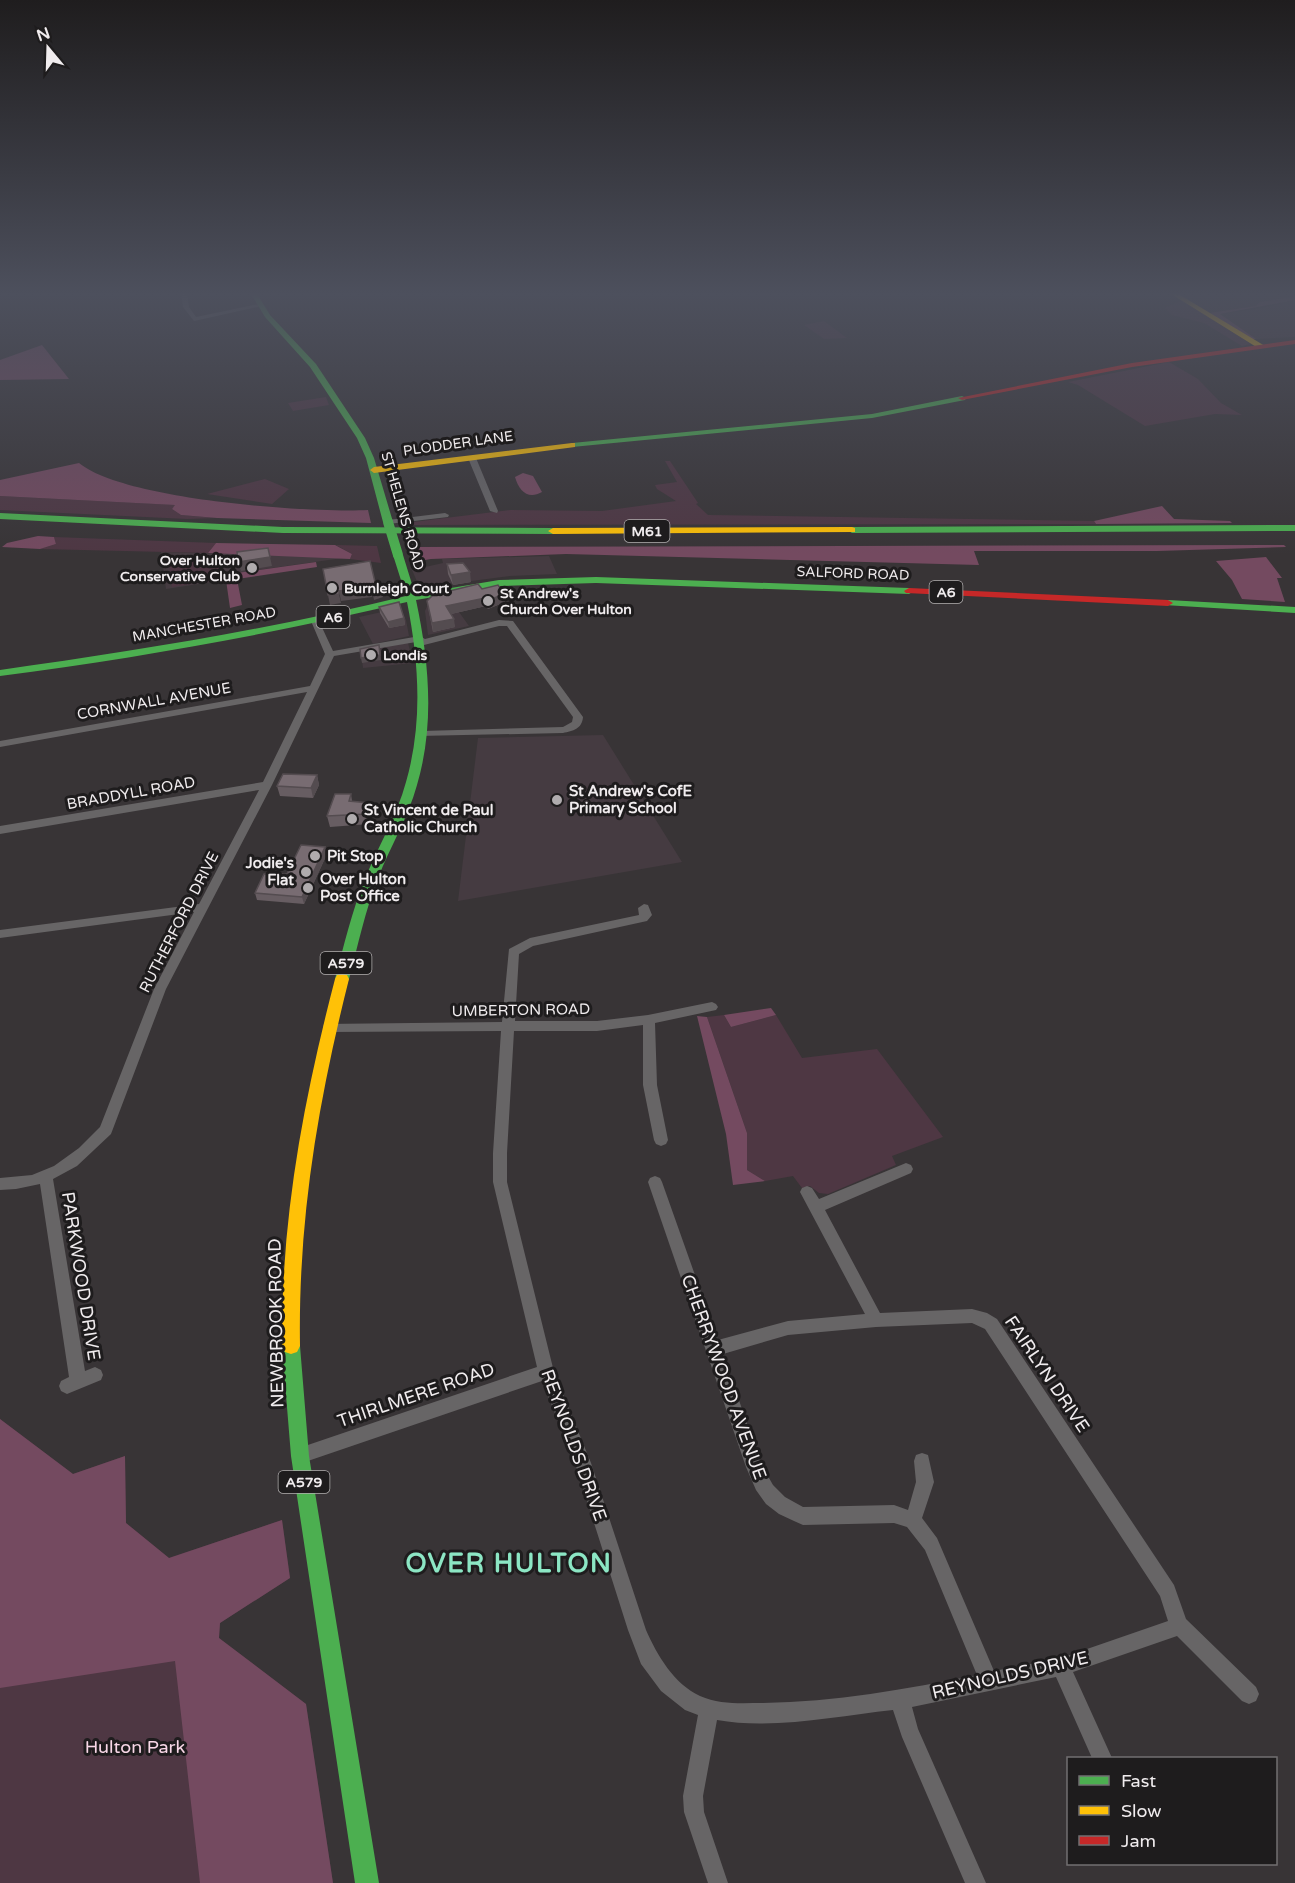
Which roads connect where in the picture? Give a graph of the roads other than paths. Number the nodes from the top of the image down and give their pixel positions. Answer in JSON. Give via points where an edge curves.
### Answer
{"nodes":[{"id":1,"x":322,"y":380,"type":"edge"},
{"id":2,"x":1059,"y":380,"type":"edge"},
{"id":3,"x":472,"y":458,"type":"junction"},
{"id":4,"x":374,"y":470,"type":"junction"},
{"id":5,"x":494,"y":511,"type":"dead end"},
{"id":6,"x":445,"y":515,"type":"dead end"},
{"id":7,"x":0,"y":516,"type":"edge"},
{"id":8,"x":391,"y":520,"type":"junction"},
{"id":9,"x":1295,"y":528,"type":"edge"},
{"id":10,"x":1295,"y":537,"type":"edge"},
{"id":11,"x":186,"y":539,"type":"dead end"},
{"id":12,"x":411,"y":598,"type":"junction"},
{"id":13,"x":1295,"y":610,"type":"edge"},
{"id":14,"x":315,"y":621,"type":"junction"},
{"id":15,"x":420,"y":641,"type":"junction"},
{"id":16,"x":330,"y":654,"type":"junction"},
{"id":17,"x":0,"y":673,"type":"edge"},
{"id":18,"x":314,"y":688,"type":"junction"},
{"id":19,"x":422,"y":734,"type":"junction"},
{"id":20,"x":0,"y":744,"type":"edge"},
{"id":21,"x":267,"y":785,"type":"junction"},
{"id":22,"x":0,"y":830,"type":"edge"},
{"id":23,"x":203,"y":907,"type":"junction"},
{"id":24,"x":644,"y":908,"type":"dead end"},
{"id":25,"x":0,"y":934,"type":"edge"},
{"id":26,"x":712,"y":1007,"type":"dead end"},
{"id":27,"x":648,"y":1020,"type":"junction"},
{"id":28,"x":329,"y":1027,"type":"junction"},
{"id":29,"x":507,"y":1028,"type":"junction"},
{"id":30,"x":664,"y":1134,"type":"dead end"},
{"id":31,"x":906,"y":1169,"type":"dead end"},
{"id":32,"x":46,"y":1177,"type":"junction"},
{"id":33,"x":655,"y":1182,"type":"dead end"},
{"id":34,"x":0,"y":1184,"type":"edge"},
{"id":35,"x":807,"y":1192,"type":"dead end"},
{"id":36,"x":816,"y":1206,"type":"junction"},
{"id":37,"x":876,"y":1320,"type":"junction"},
{"id":38,"x":713,"y":1349,"type":"junction"},
{"id":39,"x":546,"y":1372,"type":"junction"},
{"id":40,"x":95,"y":1375,"type":"dead end"},
{"id":41,"x":300,"y":1456,"type":"junction"},
{"id":42,"x":922,"y":1461,"type":"dead end"},
{"id":43,"x":913,"y":1520,"type":"junction"},
{"id":44,"x":1179,"y":1625,"type":"junction"},
{"id":45,"x":1061,"y":1667,"type":"junction"},
{"id":46,"x":989,"y":1681,"type":"junction"},
{"id":47,"x":1249,"y":1694,"type":"dead end"},
{"id":48,"x":900,"y":1700,"type":"junction"},
{"id":49,"x":709,"y":1709,"type":"junction"},
{"id":50,"x":1102,"y":1757,"type":"edge"},
{"id":51,"x":367,"y":1883,"type":"edge"},
{"id":52,"x":718,"y":1883,"type":"edge"},
{"id":53,"x":976,"y":1883,"type":"edge"}],
"edges":[{"from":1,"to":4,"type":"main road","name":"ST HELENS ROAD","number":"A579","via":[[361,438]]},
{"from":2,"to":3,"type":"main road","name":"PLODDER LANE","via":[[872,416]]},
{"from":3,"to":4,"type":"main road","name":"PLODDER LANE"},
{"from":3,"to":5,"type":"street"},
{"from":4,"to":8,"type":"main road","name":"ST HELENS ROAD","number":"A579"},
{"from":6,"to":8,"type":"street"},
{"from":7,"to":9,"type":"main road","number":"M61","via":[[295,530]]},
{"from":8,"to":12,"type":"main road","name":"ST HELENS ROAD","number":"A579","bridge":true},
{"from":10,"to":11,"type":"main road","number":"M61","via":[[338,542]]},
{"from":12,"to":13,"type":"main road","name":"SALFORD ROAD","number":"A6","via":[[484,585],[564,580],[1051,596]]},
{"from":12,"to":14,"type":"main road","name":"MANCHESTER ROAD","number":"A6"},
{"from":12,"to":15,"type":"main road","name":"NEWBROOK ROAD","number":"A579"},
{"from":14,"to":16,"type":"street"},
{"from":14,"to":17,"type":"main road","name":"MANCHESTER ROAD","number":"A6","via":[[182,646]]},
{"from":15,"to":16,"type":"street"},
{"from":15,"to":19,"type":"main road","name":"NEWBROOK ROAD","number":"A579","via":[[425,684]]},
{"from":15,"to":19,"type":"street","via":[[510,623],[578,717],[576,725],[563,730]]},
{"from":16,"to":18,"type":"street","name":"RUTHERFORD DRIVE"},
{"from":18,"to":20,"type":"street","name":"CORNWALL AVENUE"},
{"from":18,"to":21,"type":"street","name":"RUTHERFORD DRIVE"},
{"from":19,"to":28,"type":"main road","name":"NEWBROOK ROAD","number":"A579","via":[[411,788],[372,878]]},
{"from":21,"to":22,"type":"street","name":"BRADDYLL ROAD"},
{"from":21,"to":23,"type":"street","name":"RUTHERFORD DRIVE"},
{"from":23,"to":25,"type":"street"},
{"from":23,"to":32,"type":"street","name":"RUTHERFORD DRIVE","via":[[149,1014],[106,1130],[80,1157]]},
{"from":24,"to":29,"type":"street","name":"REYNOLDS DRIVE","via":[[643,918],[530,942],[513,952]]},
{"from":26,"to":27,"type":"street","name":"UMBERTON ROAD"},
{"from":27,"to":29,"type":"street","name":"UMBERTON ROAD","via":[[597,1026]]},
{"from":27,"to":30,"type":"street","via":[[650,1085]]},
{"from":28,"to":29,"type":"street","name":"UMBERTON ROAD"},
{"from":28,"to":41,"type":"main road","name":"NEWBROOK ROAD","number":"A579","via":[[301,1163],[294,1221],[290,1287]]},
{"from":29,"to":39,"type":"street","name":"REYNOLDS DRIVE","via":[[500,1182]]},
{"from":31,"to":36,"type":"street"},
{"from":32,"to":34,"type":"street","name":"RUTHERFORD DRIVE"},
{"from":32,"to":40,"type":"street","name":"PARKWOOD DRIVE","via":[[72,1384]]},
{"from":33,"to":38,"type":"street","name":"CHERRYWOOD AVENUE"},
{"from":35,"to":36,"type":"street"},
{"from":36,"to":37,"type":"street"},
{"from":37,"to":38,"type":"street","name":"FAIRLYN DRIVE","via":[[782,1329]]},
{"from":37,"to":44,"type":"street","name":"FAIRLYN DRIVE","via":[[972,1316],[991,1324],[1168,1591]]},
{"from":38,"to":43,"type":"street","name":"CHERRYWOOD AVENUE","via":[[754,1467],[775,1503],[803,1516],[894,1514]]},
{"from":39,"to":41,"type":"street","name":"THIRLMERE ROAD"},
{"from":39,"to":49,"type":"street","name":"REYNOLDS DRIVE","via":[[583,1463],[648,1657],[668,1684],[692,1703]]},
{"from":41,"to":51,"type":"main road","name":"NEWBROOK ROAD","number":"A579"},
{"from":42,"to":43,"type":"street","via":[[925,1482]]},
{"from":43,"to":46,"type":"street","via":[[931,1544]]},
{"from":44,"to":45,"type":"street","name":"REYNOLDS DRIVE"},
{"from":44,"to":47,"type":"street"},
{"from":45,"to":46,"type":"street","name":"REYNOLDS DRIVE"},
{"from":45,"to":50,"type":"street"},
{"from":46,"to":48,"type":"street","name":"REYNOLDS DRIVE"},
{"from":48,"to":49,"type":"street","name":"REYNOLDS DRIVE","via":[[791,1712],[732,1713]]},
{"from":48,"to":53,"type":"street","via":[[909,1730]]},
{"from":49,"to":52,"type":"street","via":[[693,1796],[694,1812]]}]}
